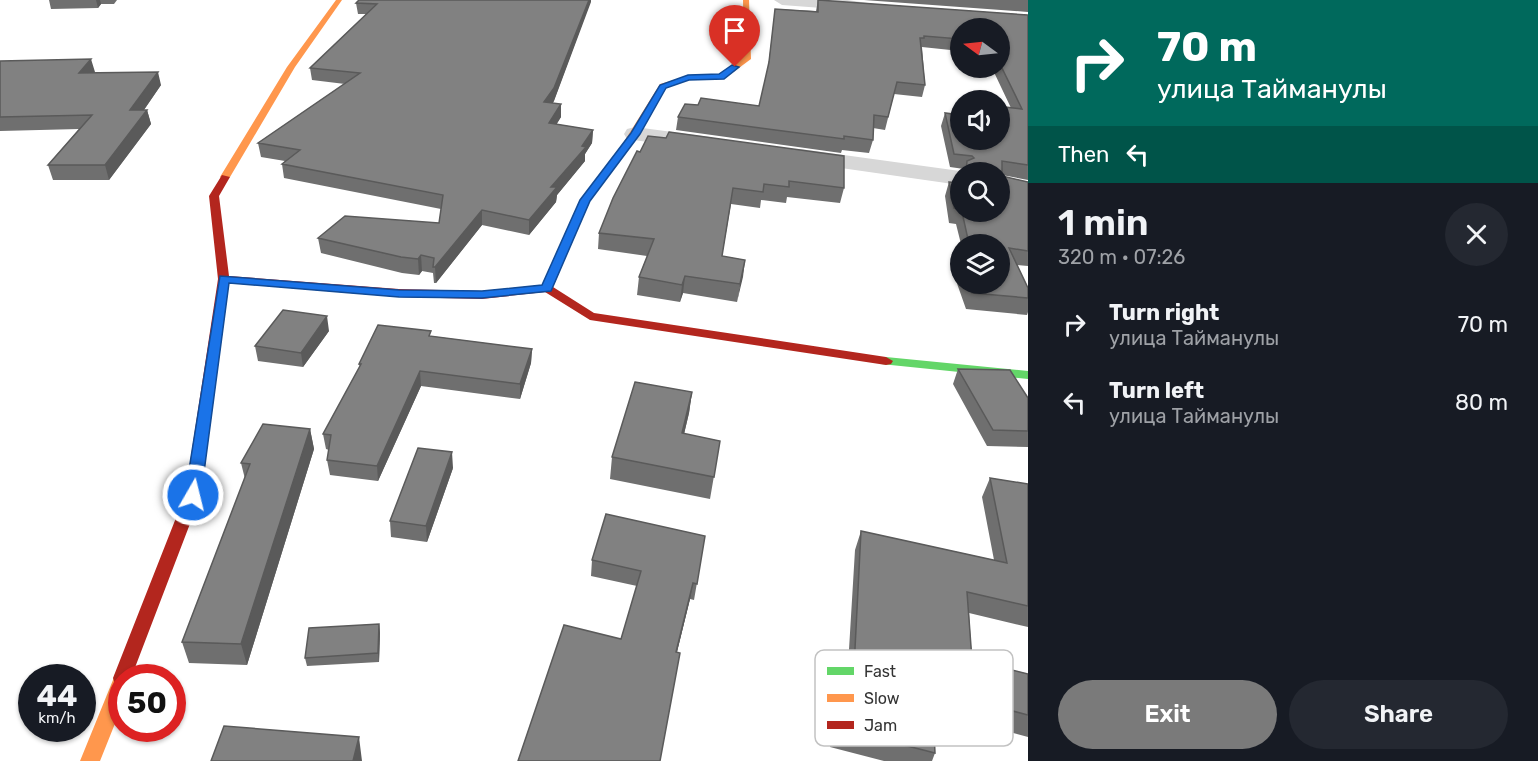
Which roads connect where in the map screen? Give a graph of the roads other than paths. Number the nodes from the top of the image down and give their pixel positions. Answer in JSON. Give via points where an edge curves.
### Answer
{"nodes":[{"id":1,"x":339,"y":0,"type":"edge"},
{"id":2,"x":746,"y":0,"type":"edge"},
{"id":3,"x":782,"y":0,"type":"edge"},
{"id":4,"x":876,"y":7,"type":"edge"},
{"id":5,"x":635,"y":134,"type":"junction"},
{"id":6,"x":728,"y":147,"type":"edge"},
{"id":7,"x":774,"y":153,"type":"edge"},
{"id":8,"x":950,"y":177,"type":"edge"},
{"id":9,"x":224,"y":279,"type":"junction"},
{"id":10,"x":547,"y":288,"type":"junction"},
{"id":11,"x":1028,"y":375,"type":"edge"},
{"id":12,"x":128,"y":664,"type":"edge"},
{"id":13,"x":108,"y":715,"type":"edge"},
{"id":14,"x":90,"y":761,"type":"edge"}],
"edges":[{"from":1,"to":9,"type":"street","via":[[291,67],[214,196]]},
{"from":2,"to":5,"type":"street","via":[[748,57],[721,77],[688,78],[663,86]]},
{"from":3,"to":4,"type":"street"},
{"from":5,"to":6,"type":"street"},
{"from":5,"to":10,"type":"street","via":[[585,200]]},
{"from":7,"to":8,"type":"street"},
{"from":9,"to":10,"type":"street","via":[[399,293],[482,295]]},
{"from":9,"to":12,"type":"street","via":[[193,495]]},
{"from":10,"to":11,"type":"street","via":[[590,316],[921,366]]},
{"from":13,"to":14,"type":"street"}]}
